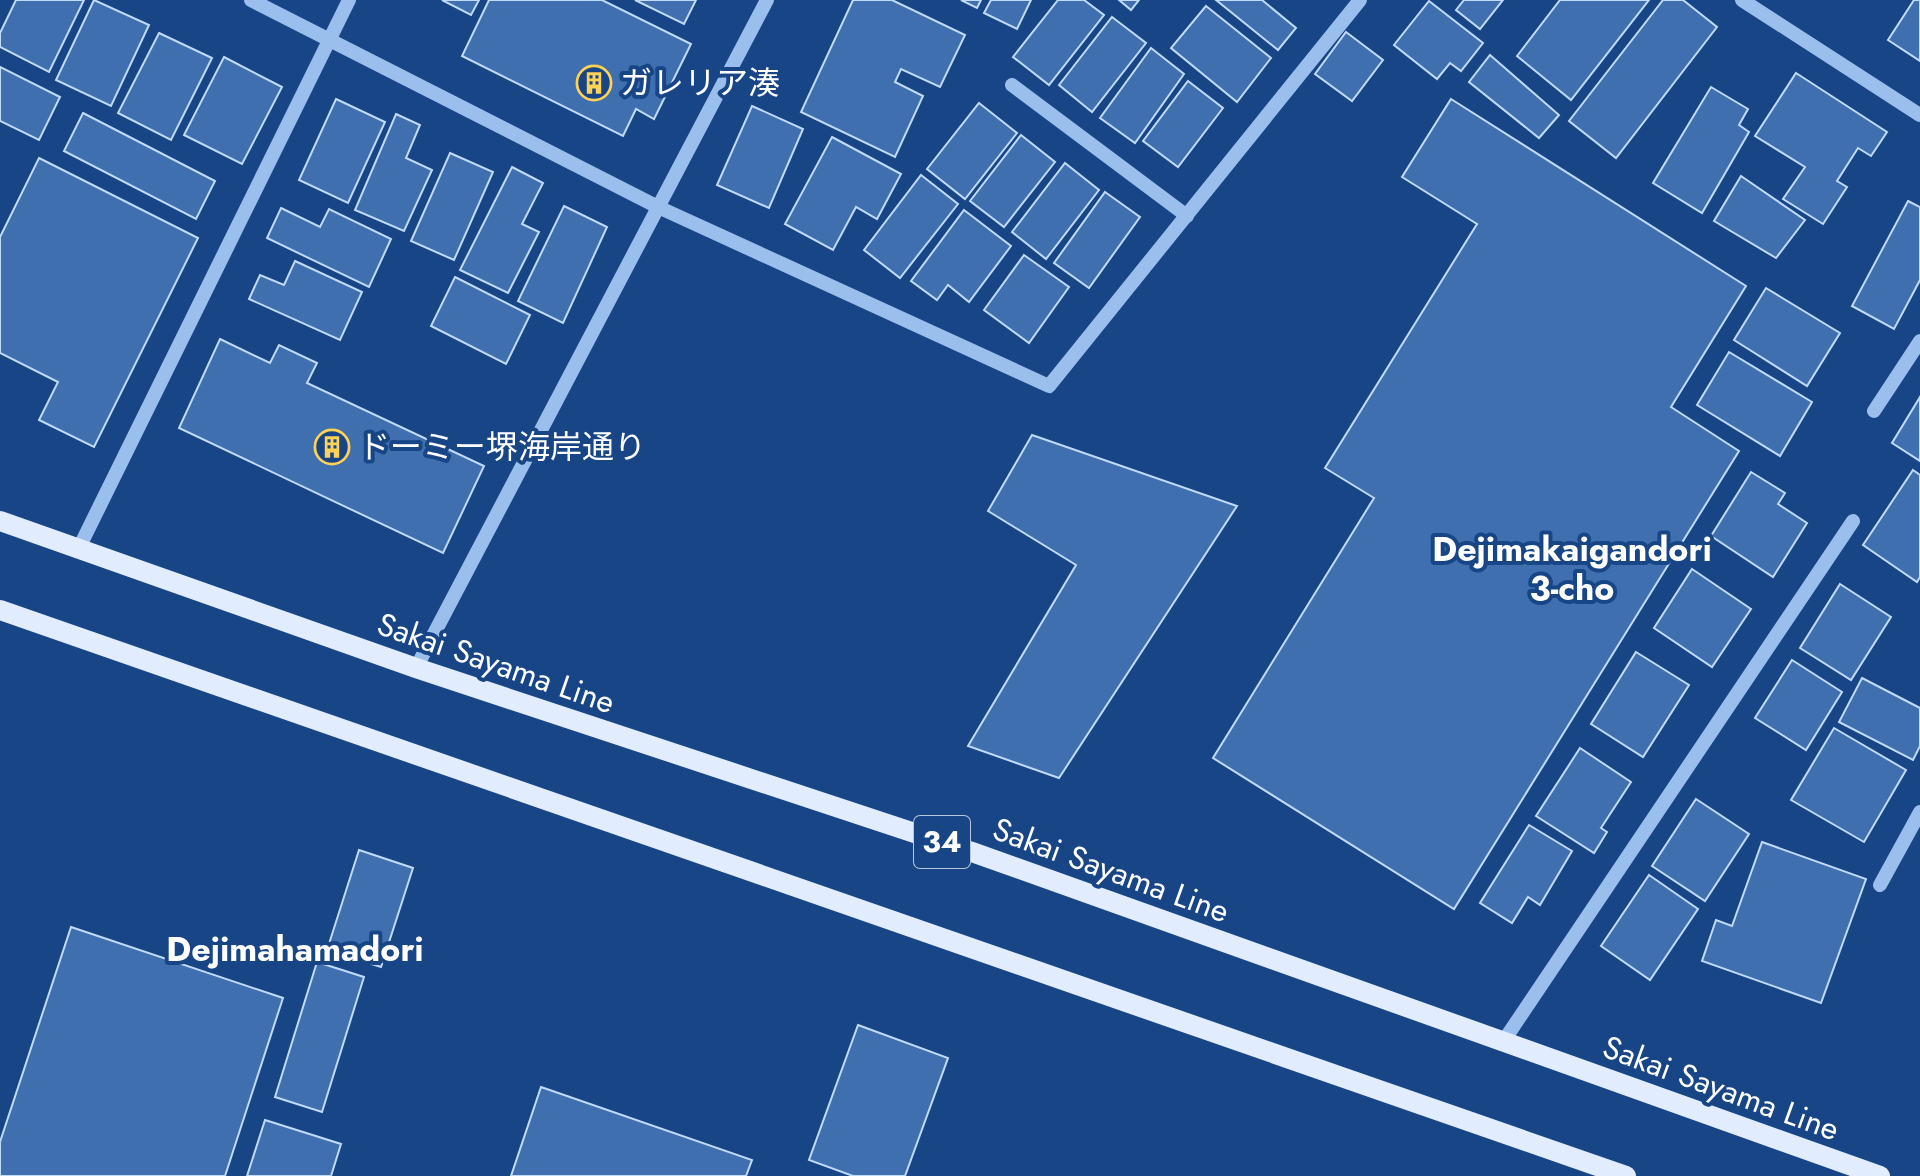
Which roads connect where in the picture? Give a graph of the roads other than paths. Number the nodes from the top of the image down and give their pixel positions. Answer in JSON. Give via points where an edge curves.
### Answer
{"nodes":[{"id":1,"x":251,"y":0,"type":"edge"},
{"id":2,"x":349,"y":0,"type":"edge"},
{"id":3,"x":767,"y":0,"type":"edge"},
{"id":4,"x":1360,"y":0,"type":"edge"},
{"id":5,"x":1751,"y":2,"type":"edge"},
{"id":6,"x":329,"y":40,"type":"junction"},
{"id":7,"x":1012,"y":85,"type":"dead end"},
{"id":8,"x":1920,"y":115,"type":"edge"},
{"id":9,"x":658,"y":207,"type":"junction"},
{"id":10,"x":1187,"y":216,"type":"junction"},
{"id":11,"x":1920,"y":341,"type":"edge"},
{"id":12,"x":1874,"y":411,"type":"dead end"},
{"id":13,"x":0,"y":521,"type":"edge"},
{"id":14,"x":1853,"y":521,"type":"dead end"},
{"id":15,"x":78,"y":550,"type":"junction"},
{"id":16,"x":0,"y":610,"type":"edge"},
{"id":17,"x":416,"y":668,"type":"junction"},
{"id":18,"x":1920,"y":812,"type":"edge"},
{"id":19,"x":1880,"y":885,"type":"dead end"},
{"id":20,"x":1503,"y":1042,"type":"junction"},
{"id":21,"x":1626,"y":1176,"type":"edge"},
{"id":22,"x":1880,"y":1176,"type":"edge"}],
"edges":[{"from":1,"to":6,"type":"street"},
{"from":2,"to":6,"type":"street"},
{"from":3,"to":9,"type":"street"},
{"from":4,"to":10,"type":"street"},
{"from":5,"to":8,"type":"street"},
{"from":6,"to":9,"type":"street"},
{"from":6,"to":15,"type":"street"},
{"from":7,"to":10,"type":"street"},
{"from":9,"to":10,"type":"street","via":[[1049,386]]},
{"from":9,"to":17,"type":"street"},
{"from":11,"to":12,"type":"street"},
{"from":13,"to":15,"type":"main road","name":"Sakai Sayama Line","number":"34"},
{"from":14,"to":20,"type":"street"},
{"from":15,"to":17,"type":"main road","name":"Sakai Sayama Line","number":"34"},
{"from":16,"to":21,"type":"main road"},
{"from":17,"to":20,"type":"main road","name":"Sakai Sayama Line","number":"34","via":[[972,852]]},
{"from":18,"to":19,"type":"street"},
{"from":20,"to":22,"type":"main road","name":"Sakai Sayama Line","number":"34"}]}
